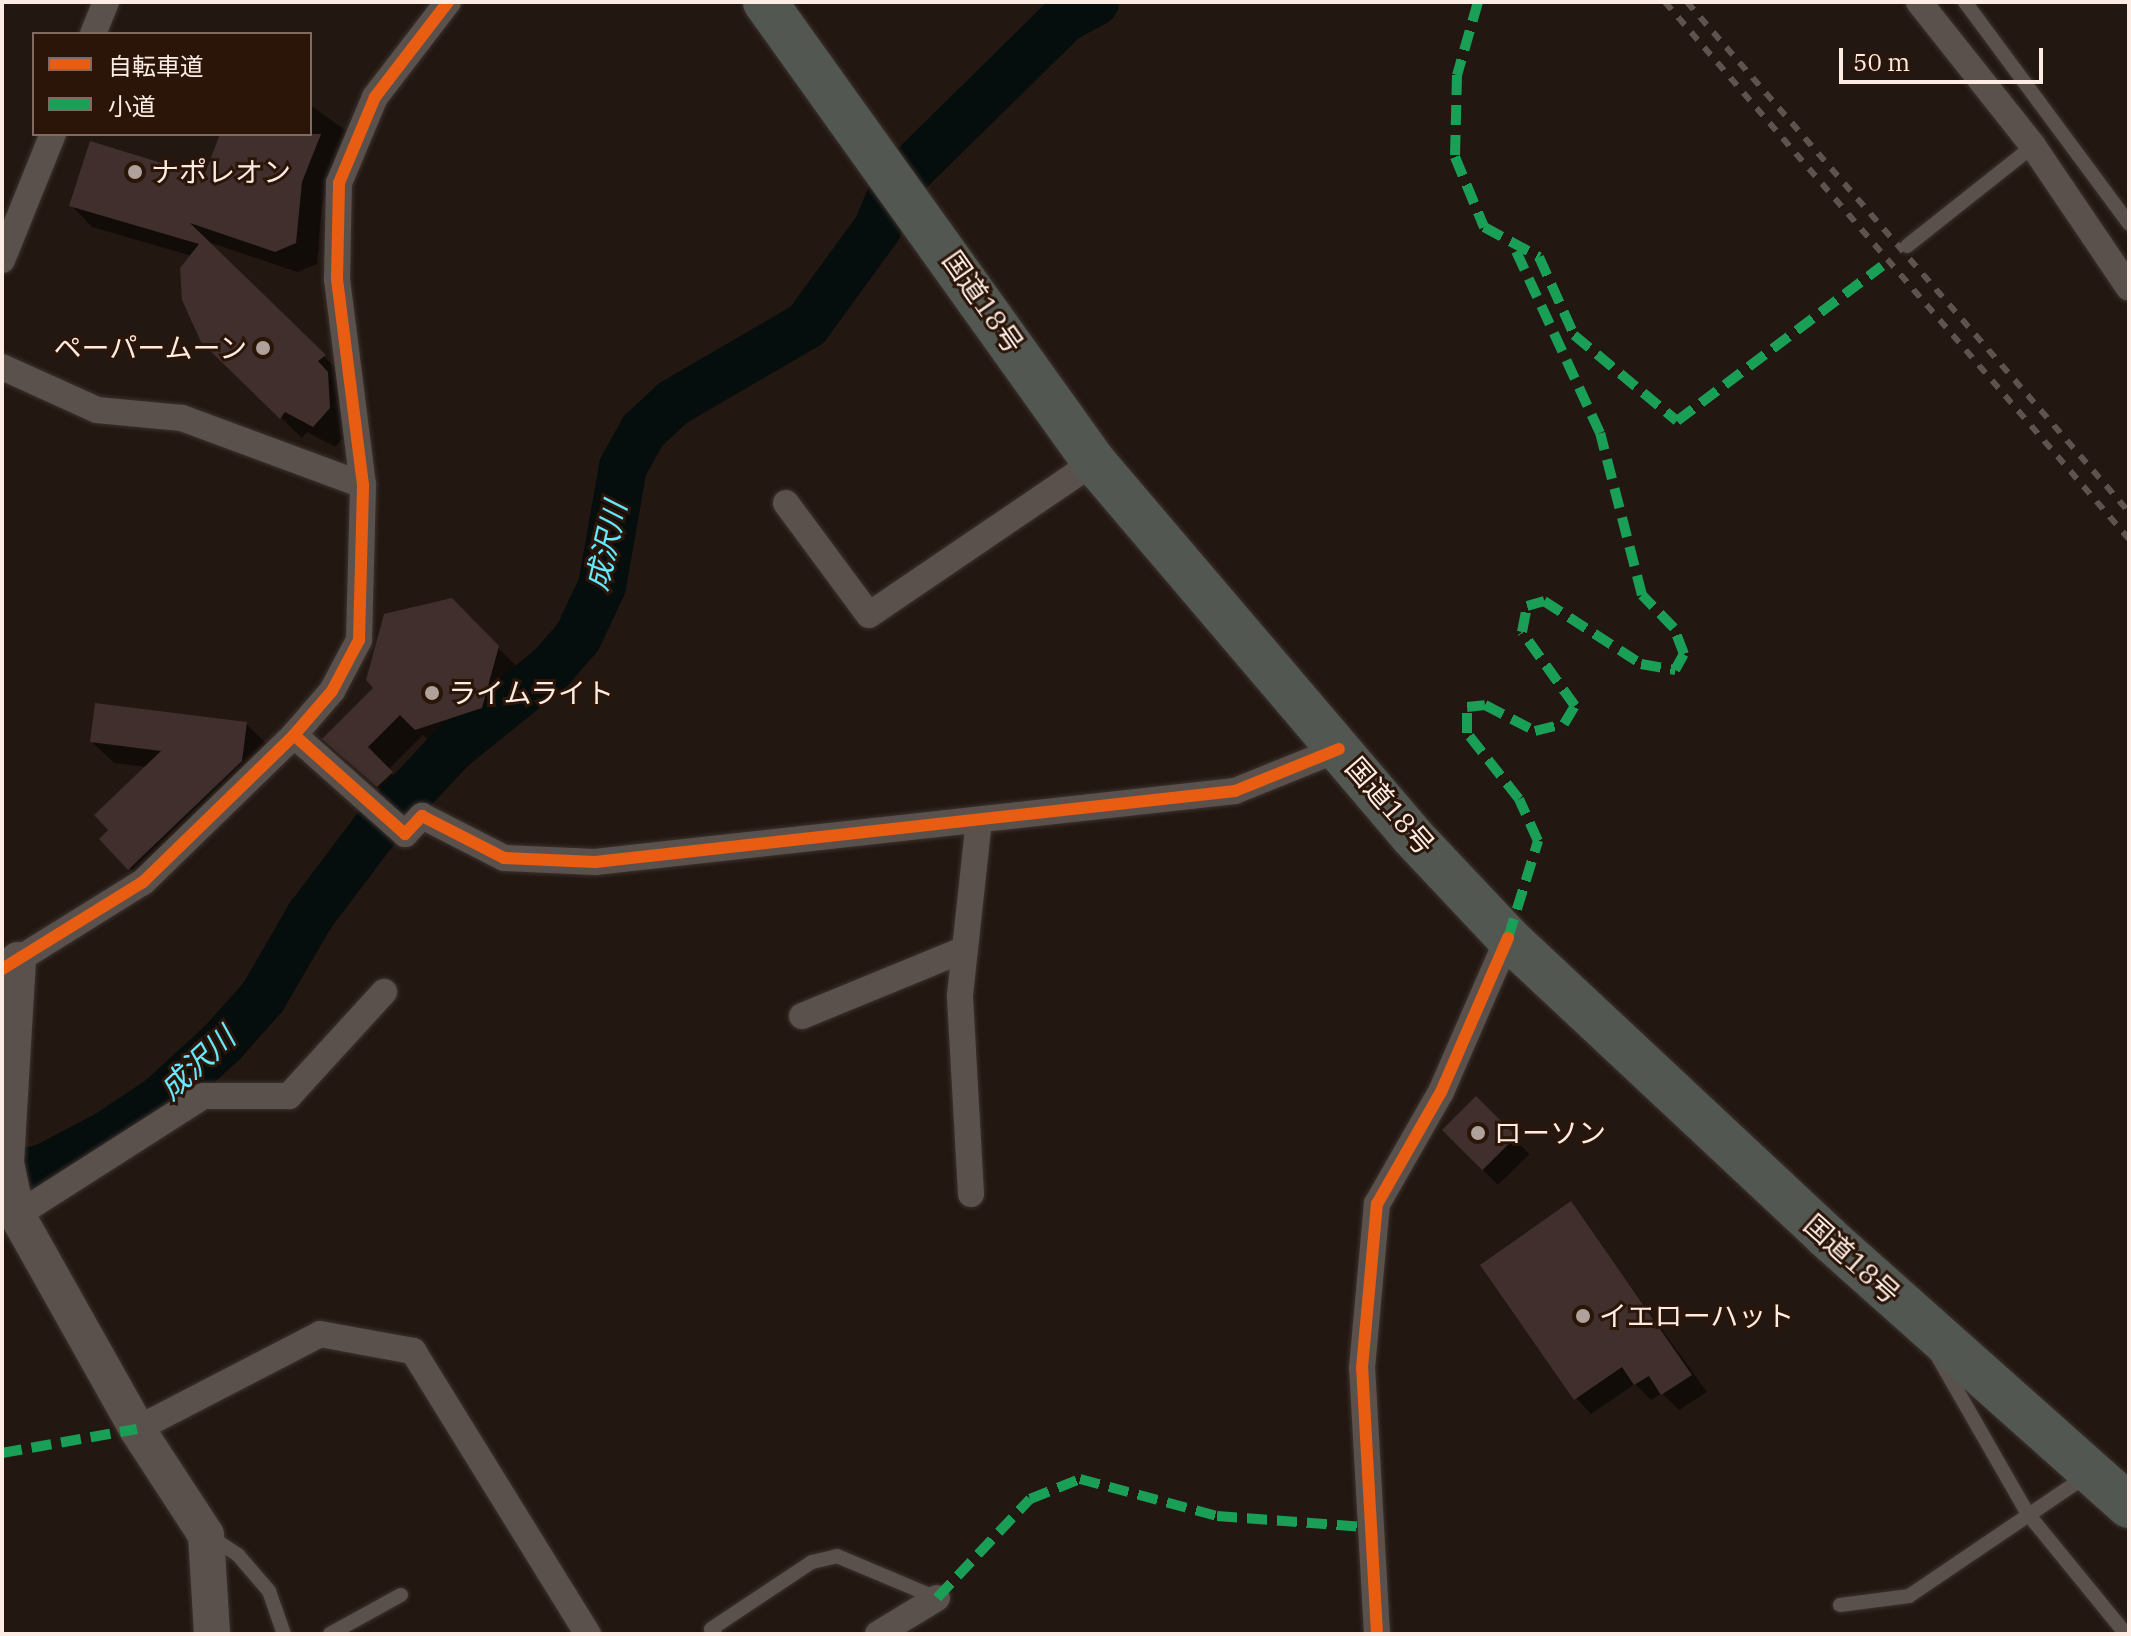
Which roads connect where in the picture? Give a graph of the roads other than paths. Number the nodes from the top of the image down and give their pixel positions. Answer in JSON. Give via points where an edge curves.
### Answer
{"nodes":[{"id":1,"x":106,"y":2,"type":"edge"},
{"id":2,"x":448,"y":2,"type":"edge"},
{"id":3,"x":765,"y":2,"type":"edge"},
{"id":4,"x":1919,"y":2,"type":"edge"},
{"id":5,"x":1965,"y":2,"type":"edge"},
{"id":6,"x":94,"y":32,"type":"edge"},
{"id":7,"x":52,"y":136,"type":"edge"},
{"id":8,"x":2033,"y":146,"type":"junction"},
{"id":9,"x":2129,"y":224,"type":"edge"},
{"id":10,"x":1907,"y":246,"type":"dead end"},
{"id":11,"x":2,"y":260,"type":"edge"},
{"id":12,"x":2129,"y":288,"type":"edge"},
{"id":13,"x":2,"y":367,"type":"edge"},
{"id":14,"x":1094,"y":462,"type":"junction"},
{"id":15,"x":363,"y":485,"type":"junction"},
{"id":16,"x":786,"y":503,"type":"dead end"},
{"id":17,"x":294,"y":735,"type":"junction"},
{"id":18,"x":1339,"y":749,"type":"junction"},
{"id":19,"x":979,"y":821,"type":"junction"},
{"id":20,"x":1508,"y":938,"type":"junction"},
{"id":21,"x":965,"y":949,"type":"junction"},
{"id":22,"x":10,"y":965,"type":"edge"},
{"id":23,"x":384,"y":992,"type":"dead end"},
{"id":24,"x":802,"y":1016,"type":"dead end"},
{"id":25,"x":971,"y":1194,"type":"dead end"},
{"id":26,"x":15,"y":1207,"type":"junction"},
{"id":27,"x":1914,"y":1315,"type":"junction"},
{"id":28,"x":137,"y":1429,"type":"junction"},
{"id":29,"x":2092,"y":1473,"type":"junction"},
{"id":30,"x":2129,"y":1506,"type":"edge"},
{"id":31,"x":2028,"y":1514,"type":"junction"},
{"id":32,"x":206,"y":1535,"type":"junction"},
{"id":33,"x":401,"y":1595,"type":"dead end"},
{"id":34,"x":937,"y":1598,"type":"joint"},
{"id":35,"x":1840,"y":1605,"type":"dead end"},
{"id":36,"x":212,"y":1634,"type":"edge"},
{"id":37,"x":284,"y":1634,"type":"edge"},
{"id":38,"x":330,"y":1634,"type":"edge"},
{"id":39,"x":588,"y":1634,"type":"edge"},
{"id":40,"x":715,"y":1634,"type":"edge"},
{"id":41,"x":878,"y":1634,"type":"edge"},
{"id":42,"x":1377,"y":1634,"type":"edge"},
{"id":43,"x":2126,"y":1634,"type":"edge"}],
"edges":[{"from":1,"to":6,"type":"street"},
{"from":2,"to":15,"type":"street","via":[[375,97],[339,183],[337,279]]},
{"from":3,"to":14,"type":"highway","name":"国道18号","via":[[931,227]]},
{"from":4,"to":8,"type":"street"},
{"from":5,"to":9,"type":"lane"},
{"from":7,"to":11,"type":"street"},
{"from":8,"to":10,"type":"lane"},
{"from":8,"to":12,"type":"street"},
{"from":13,"to":15,"type":"street","via":[[97,410],[182,418]]},
{"from":14,"to":16,"type":"street","via":[[869,615]]},
{"from":14,"to":18,"type":"highway","name":"国道18号"},
{"from":15,"to":17,"type":"street","via":[[359,640],[332,691]]},
{"from":17,"to":19,"type":"street","via":[[405,834],[422,816],[504,858],[595,862]]},
{"from":17,"to":22,"type":"street","via":[[143,882]]},
{"from":18,"to":19,"type":"street","via":[[1235,791]]},
{"from":18,"to":20,"type":"highway","name":"国道18号"},
{"from":19,"to":21,"type":"street"},
{"from":20,"to":27,"type":"highway","name":"国道18号"},
{"from":20,"to":42,"type":"street","via":[[1441,1092],[1377,1204],[1362,1368]]},
{"from":21,"to":24,"type":"street"},
{"from":21,"to":25,"type":"street","via":[[959,1073]]},
{"from":22,"to":26,"type":"street","via":[[6,1163]]},
{"from":23,"to":26,"type":"street","via":[[289,1096],[203,1096]]},
{"from":26,"to":28,"type":"street"},
{"from":27,"to":29,"type":"highway","name":"国道18号"},
{"from":27,"to":31,"type":"lane"},
{"from":28,"to":32,"type":"street"},
{"from":28,"to":39,"type":"street","via":[[320,1334],[413,1351]]},
{"from":29,"to":30,"type":"highway","name":"国道18号"},
{"from":29,"to":31,"type":"lane"},
{"from":31,"to":35,"type":"lane","via":[[1909,1596]]},
{"from":31,"to":43,"type":"lane"},
{"from":32,"to":36,"type":"street"},
{"from":32,"to":37,"type":"lane","via":[[238,1555],[269,1591]]},
{"from":33,"to":38,"type":"lane"},
{"from":34,"to":40,"type":"lane","via":[[837,1556],[812,1562],[711,1629]]},
{"from":34,"to":41,"type":"street"}]}
